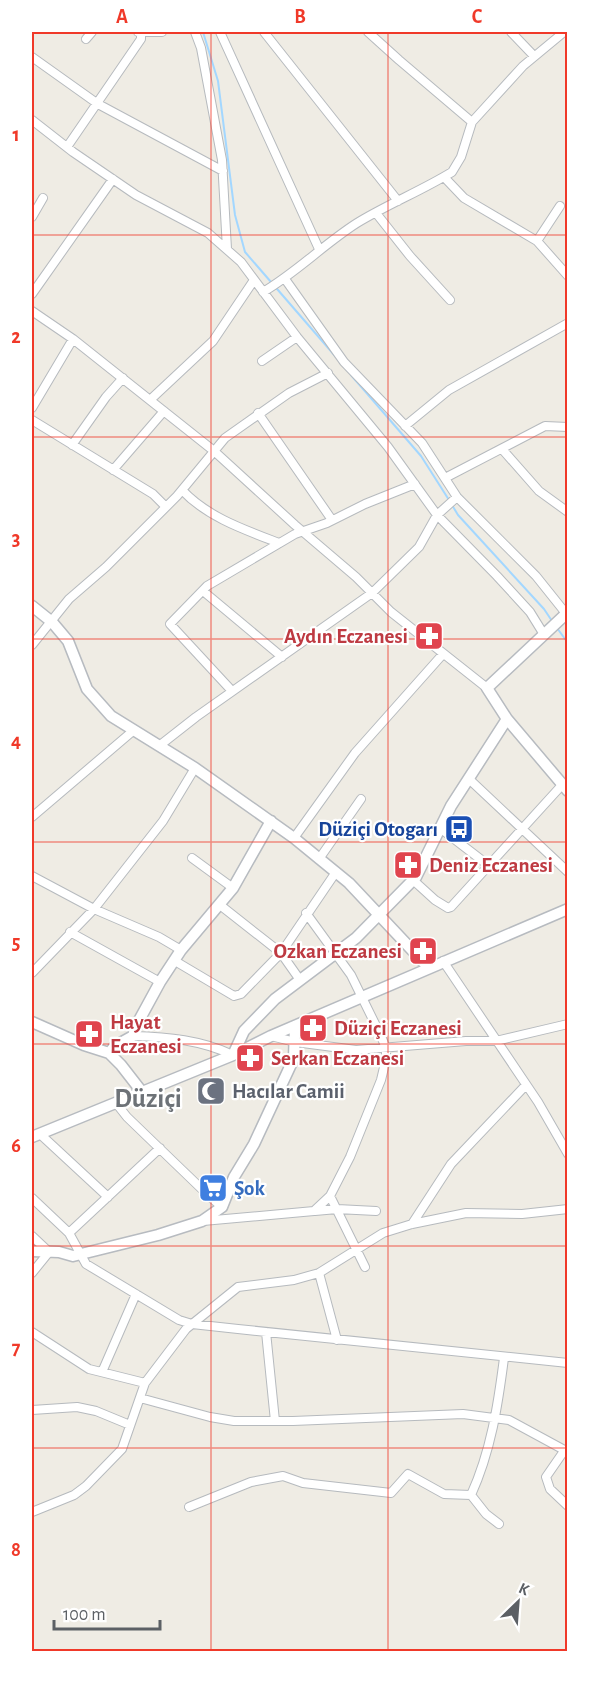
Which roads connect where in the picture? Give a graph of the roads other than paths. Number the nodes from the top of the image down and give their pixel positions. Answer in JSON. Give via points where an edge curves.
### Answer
{"nodes":[{"id":1,"x":92,"y":32,"type":"edge"},
{"id":2,"x":140,"y":32,"type":"edge"},
{"id":3,"x":162,"y":32,"type":"edge"},
{"id":4,"x":195,"y":32,"type":"edge"},
{"id":5,"x":221,"y":32,"type":"edge"},
{"id":6,"x":264,"y":32,"type":"edge"},
{"id":7,"x":368,"y":32,"type":"edge"},
{"id":8,"x":511,"y":32,"type":"edge"},
{"id":9,"x":559,"y":33,"type":"edge"},
{"id":10,"x":86,"y":39,"type":"dead end"},
{"id":11,"x":534,"y":56,"type":"junction"},
{"id":12,"x":32,"y":57,"type":"edge"},
{"id":13,"x":98,"y":104,"type":"junction"},
{"id":14,"x":32,"y":120,"type":"edge"},
{"id":15,"x":472,"y":122,"type":"junction"},
{"id":16,"x":67,"y":147,"type":"junction"},
{"id":17,"x":223,"y":171,"type":"junction"},
{"id":18,"x":444,"y":177,"type":"junction"},
{"id":19,"x":113,"y":179,"type":"junction"},
{"id":20,"x":43,"y":198,"type":"dead end"},
{"id":21,"x":398,"y":201,"type":"junction"},
{"id":22,"x":560,"y":206,"type":"dead end"},
{"id":23,"x":375,"y":213,"type":"junction"},
{"id":24,"x":32,"y":217,"type":"edge"},
{"id":25,"x":537,"y":241,"type":"junction"},
{"id":26,"x":227,"y":249,"type":"junction"},
{"id":27,"x":319,"y":249,"type":"junction"},
{"id":28,"x":567,"y":276,"type":"edge"},
{"id":29,"x":254,"y":280,"type":"junction"},
{"id":30,"x":283,"y":280,"type":"junction"},
{"id":31,"x":265,"y":291,"type":"junction"},
{"id":32,"x":32,"y":294,"type":"edge"},
{"id":33,"x":450,"y":300,"type":"dead end"},
{"id":34,"x":32,"y":311,"type":"edge"},
{"id":35,"x":567,"y":323,"type":"edge"},
{"id":36,"x":297,"y":337,"type":"junction"},
{"id":37,"x":73,"y":339,"type":"junction"},
{"id":38,"x":262,"y":361,"type":"dead end"},
{"id":39,"x":328,"y":374,"type":"junction"},
{"id":40,"x":123,"y":378,"type":"junction"},
{"id":41,"x":150,"y":400,"type":"junction"},
{"id":42,"x":32,"y":408,"type":"edge"},
{"id":43,"x":164,"y":411,"type":"junction"},
{"id":44,"x":258,"y":413,"type":"junction"},
{"id":45,"x":32,"y":420,"type":"edge"},
{"id":46,"x":405,"y":426,"type":"junction"},
{"id":47,"x":567,"y":428,"type":"edge"},
{"id":48,"x":72,"y":445,"type":"junction"},
{"id":49,"x":502,"y":448,"type":"junction"},
{"id":50,"x":214,"y":451,"type":"junction"},
{"id":51,"x":113,"y":470,"type":"junction"},
{"id":52,"x":445,"y":478,"type":"junction"},
{"id":53,"x":415,"y":484,"type":"junction"},
{"id":54,"x":182,"y":490,"type":"junction"},
{"id":55,"x":456,"y":498,"type":"junction"},
{"id":56,"x":166,"y":507,"type":"junction"},
{"id":57,"x":567,"y":512,"type":"edge"},
{"id":58,"x":440,"y":513,"type":"junction"},
{"id":59,"x":332,"y":520,"type":"junction"},
{"id":60,"x":303,"y":532,"type":"junction"},
{"id":61,"x":279,"y":543,"type":"junction"},
{"id":62,"x":203,"y":591,"type":"junction"},
{"id":63,"x":372,"y":594,"type":"junction"},
{"id":64,"x":32,"y":606,"type":"edge"},
{"id":65,"x":566,"y":614,"type":"edge"},
{"id":66,"x":52,"y":622,"type":"junction"},
{"id":67,"x":545,"y":631,"type":"junction"},
{"id":68,"x":32,"y":645,"type":"edge"},
{"id":69,"x":442,"y":654,"type":"junction"},
{"id":70,"x":282,"y":657,"type":"junction"},
{"id":71,"x":487,"y":688,"type":"junction"},
{"id":72,"x":232,"y":691,"type":"junction"},
{"id":73,"x":507,"y":719,"type":"junction"},
{"id":74,"x":134,"y":730,"type":"junction"},
{"id":75,"x":159,"y":746,"type":"junction"},
{"id":76,"x":195,"y":768,"type":"junction"},
{"id":77,"x":469,"y":779,"type":"junction"},
{"id":78,"x":565,"y":788,"type":"edge"},
{"id":79,"x":360,"y":799,"type":"dead end"},
{"id":80,"x":32,"y":818,"type":"edge"},
{"id":81,"x":271,"y":821,"type":"junction"},
{"id":82,"x":440,"y":828,"type":"junction"},
{"id":83,"x":522,"y":828,"type":"junction"},
{"id":84,"x":294,"y":838,"type":"junction"},
{"id":85,"x":192,"y":858,"type":"dead end"},
{"id":86,"x":320,"y":859,"type":"junction"},
{"id":87,"x":488,"y":865,"type":"junction"},
{"id":88,"x":336,"y":872,"type":"junction"},
{"id":89,"x":567,"y":872,"type":"edge"},
{"id":90,"x":32,"y":876,"type":"edge"},
{"id":91,"x":413,"y":880,"type":"junction"},
{"id":92,"x":233,"y":888,"type":"junction"},
{"id":93,"x":220,"y":905,"type":"junction"},
{"id":94,"x":94,"y":909,"type":"junction"},
{"id":95,"x":567,"y":909,"type":"edge"},
{"id":96,"x":306,"y":914,"type":"junction"},
{"id":97,"x":380,"y":916,"type":"junction"},
{"id":98,"x":70,"y":932,"type":"junction"},
{"id":99,"x":181,"y":950,"type":"junction"},
{"id":100,"x":281,"y":953,"type":"junction"},
{"id":101,"x":337,"y":953,"type":"junction"},
{"id":102,"x":175,"y":961,"type":"junction"},
{"id":103,"x":443,"y":961,"type":"junction"},
{"id":104,"x":428,"y":968,"type":"junction"},
{"id":105,"x":32,"y":973,"type":"edge"},
{"id":106,"x":300,"y":980,"type":"junction"},
{"id":107,"x":160,"y":982,"type":"junction"},
{"id":108,"x":362,"y":998,"type":"junction"},
{"id":109,"x":32,"y":1022,"type":"edge"},
{"id":110,"x":567,"y":1024,"type":"edge"},
{"id":111,"x":295,"y":1026,"type":"junction"},
{"id":112,"x":133,"y":1036,"type":"junction"},
{"id":113,"x":271,"y":1036,"type":"junction"},
{"id":114,"x":496,"y":1041,"type":"junction"},
{"id":115,"x":296,"y":1042,"type":"junction"},
{"id":116,"x":386,"y":1048,"type":"junction"},
{"id":117,"x":109,"y":1053,"type":"junction"},
{"id":118,"x":233,"y":1055,"type":"junction"},
{"id":119,"x":526,"y":1085,"type":"junction"},
{"id":120,"x":142,"y":1092,"type":"junction"},
{"id":121,"x":116,"y":1103,"type":"junction"},
{"id":122,"x":36,"y":1136,"type":"edge"},
{"id":123,"x":160,"y":1148,"type":"junction"},
{"id":124,"x":567,"y":1154,"type":"edge"},
{"id":125,"x":330,"y":1196,"type":"junction"},
{"id":126,"x":108,"y":1197,"type":"junction"},
{"id":127,"x":32,"y":1198,"type":"edge"},
{"id":128,"x":222,"y":1207,"type":"junction"},
{"id":129,"x":337,"y":1209,"type":"junction"},
{"id":130,"x":567,"y":1209,"type":"edge"},
{"id":131,"x":376,"y":1210,"type":"dead end"},
{"id":132,"x":314,"y":1211,"type":"junction"},
{"id":133,"x":202,"y":1221,"type":"junction"},
{"id":134,"x":412,"y":1224,"type":"junction"},
{"id":135,"x":69,"y":1233,"type":"junction"},
{"id":136,"x":32,"y":1236,"type":"edge"},
{"id":137,"x":358,"y":1250,"type":"junction"},
{"id":138,"x":32,"y":1251,"type":"edge"},
{"id":139,"x":49,"y":1252,"type":"junction"},
{"id":140,"x":82,"y":1254,"type":"junction"},
{"id":141,"x":365,"y":1268,"type":"dead end"},
{"id":142,"x":319,"y":1273,"type":"junction"},
{"id":143,"x":32,"y":1274,"type":"edge"},
{"id":144,"x":136,"y":1294,"type":"junction"},
{"id":145,"x":192,"y":1324,"type":"junction"},
{"id":146,"x":32,"y":1332,"type":"edge"},
{"id":147,"x":266,"y":1332,"type":"junction"},
{"id":148,"x":337,"y":1340,"type":"junction"},
{"id":149,"x":504,"y":1358,"type":"junction"},
{"id":150,"x":567,"y":1363,"type":"edge"},
{"id":151,"x":102,"y":1372,"type":"junction"},
{"id":152,"x":145,"y":1383,"type":"junction"},
{"id":153,"x":140,"y":1398,"type":"junction"},
{"id":154,"x":32,"y":1410,"type":"edge"},
{"id":155,"x":496,"y":1418,"type":"junction"},
{"id":156,"x":276,"y":1421,"type":"junction"},
{"id":157,"x":130,"y":1425,"type":"junction"},
{"id":158,"x":566,"y":1451,"type":"edge"},
{"id":159,"x":471,"y":1495,"type":"junction"},
{"id":160,"x":567,"y":1506,"type":"edge"},
{"id":161,"x":189,"y":1507,"type":"dead end"},
{"id":162,"x":32,"y":1512,"type":"edge"},
{"id":163,"x":499,"y":1524,"type":"dead end"}],
"edges":[{"from":1,"to":10,"type":"street"},
{"from":2,"to":3,"type":"street"},
{"from":2,"to":13,"type":"street","via":[[141,39]]},
{"from":4,"to":17,"type":"street"},
{"from":5,"to":27,"type":"street"},
{"from":6,"to":21,"type":"street"},
{"from":7,"to":15,"type":"street"},
{"from":8,"to":11,"type":"street"},
{"from":9,"to":11,"type":"street"},
{"from":11,"to":15,"type":"street"},
{"from":12,"to":13,"type":"street"},
{"from":13,"to":16,"type":"street"},
{"from":13,"to":17,"type":"street"},
{"from":14,"to":16,"type":"street"},
{"from":15,"to":18,"type":"street","via":[[461,157]]},
{"from":16,"to":19,"type":"street"},
{"from":17,"to":26,"type":"street"},
{"from":18,"to":21,"type":"street"},
{"from":18,"to":25,"type":"street","via":[[464,198]]},
{"from":19,"to":26,"type":"street","via":[[208,233]]},
{"from":19,"to":32,"type":"street"},
{"from":20,"to":24,"type":"street"},
{"from":21,"to":23,"type":"street"},
{"from":22,"to":25,"type":"street"},
{"from":23,"to":27,"type":"street"},
{"from":23,"to":33,"type":"street"},
{"from":25,"to":28,"type":"street"},
{"from":26,"to":29,"type":"street"},
{"from":27,"to":30,"type":"street"},
{"from":29,"to":31,"type":"street"},
{"from":29,"to":41,"type":"street","via":[[213,341]]},
{"from":30,"to":31,"type":"street"},
{"from":30,"to":46,"type":"street","via":[[344,362]]},
{"from":31,"to":36,"type":"street"},
{"from":34,"to":37,"type":"street"},
{"from":35,"to":46,"type":"street","via":[[449,390]]},
{"from":36,"to":38,"type":"street"},
{"from":36,"to":39,"type":"street"},
{"from":37,"to":40,"type":"street"},
{"from":37,"to":42,"type":"street"},
{"from":39,"to":44,"type":"street"},
{"from":39,"to":53,"type":"street"},
{"from":40,"to":41,"type":"street"},
{"from":40,"to":48,"type":"street"},
{"from":41,"to":43,"type":"street"},
{"from":43,"to":50,"type":"street"},
{"from":43,"to":51,"type":"street"},
{"from":44,"to":50,"type":"street"},
{"from":44,"to":59,"type":"street"},
{"from":45,"to":48,"type":"street"},
{"from":46,"to":52,"type":"street","via":[[422,443]]},
{"from":47,"to":49,"type":"street","via":[[544,426]]},
{"from":48,"to":51,"type":"street"},
{"from":49,"to":52,"type":"street"},
{"from":49,"to":57,"type":"street","via":[[539,491]]},
{"from":50,"to":54,"type":"street"},
{"from":50,"to":60,"type":"street"},
{"from":51,"to":56,"type":"street","via":[[153,494]]},
{"from":52,"to":55,"type":"street"},
{"from":53,"to":58,"type":"street"},
{"from":53,"to":59,"type":"street"},
{"from":54,"to":56,"type":"street"},
{"from":54,"to":61,"type":"street","via":[[210,513]]},
{"from":55,"to":58,"type":"street"},
{"from":55,"to":65,"type":"street","via":[[536,576]]},
{"from":56,"to":66,"type":"street","via":[[69,599]]},
{"from":58,"to":63,"type":"street","via":[[419,547]]},
{"from":58,"to":67,"type":"street"},
{"from":59,"to":60,"type":"street"},
{"from":60,"to":61,"type":"street"},
{"from":60,"to":63,"type":"street"},
{"from":61,"to":62,"type":"street"},
{"from":62,"to":70,"type":"street"},
{"from":62,"to":72,"type":"street","via":[[170,624]]},
{"from":63,"to":69,"type":"street"},
{"from":63,"to":70,"type":"street"},
{"from":64,"to":66,"type":"street"},
{"from":65,"to":67,"type":"street"},
{"from":66,"to":68,"type":"street"},
{"from":66,"to":74,"type":"street","via":[[68,641],[87,689],[111,716]]},
{"from":67,"to":71,"type":"street"},
{"from":69,"to":71,"type":"street"},
{"from":69,"to":84,"type":"street","via":[[355,753]]},
{"from":70,"to":72,"type":"street"},
{"from":71,"to":73,"type":"street"},
{"from":72,"to":75,"type":"street"},
{"from":73,"to":77,"type":"street"},
{"from":73,"to":78,"type":"street"},
{"from":74,"to":75,"type":"street"},
{"from":74,"to":80,"type":"street"},
{"from":75,"to":76,"type":"street"},
{"from":76,"to":81,"type":"street"},
{"from":76,"to":94,"type":"street","via":[[162,821]]},
{"from":77,"to":82,"type":"street"},
{"from":77,"to":83,"type":"street"},
{"from":78,"to":83,"type":"street"},
{"from":79,"to":86,"type":"street"},
{"from":81,"to":84,"type":"street"},
{"from":81,"to":92,"type":"street"},
{"from":82,"to":87,"type":"street"},
{"from":82,"to":91,"type":"street"},
{"from":83,"to":87,"type":"street"},
{"from":83,"to":89,"type":"street"},
{"from":84,"to":86,"type":"street"},
{"from":85,"to":92,"type":"street"},
{"from":86,"to":88,"type":"street"},
{"from":87,"to":91,"type":"street","via":[[448,908]]},
{"from":88,"to":96,"type":"street"},
{"from":88,"to":97,"type":"street"},
{"from":90,"to":94,"type":"street"},
{"from":91,"to":97,"type":"street"},
{"from":92,"to":93,"type":"street"},
{"from":93,"to":99,"type":"street"},
{"from":93,"to":100,"type":"street"},
{"from":94,"to":98,"type":"street"},
{"from":94,"to":99,"type":"street"},
{"from":95,"to":103,"type":"street"},
{"from":96,"to":100,"type":"street"},
{"from":96,"to":101,"type":"street"},
{"from":97,"to":101,"type":"street"},
{"from":97,"to":104,"type":"street"},
{"from":98,"to":105,"type":"street"},
{"from":98,"to":107,"type":"street"},
{"from":99,"to":102,"type":"street"},
{"from":100,"to":102,"type":"street","via":[[241,994],[234,996]]},
{"from":100,"to":106,"type":"street"},
{"from":101,"to":106,"type":"street"},
{"from":101,"to":108,"type":"street"},
{"from":102,"to":107,"type":"street"},
{"from":103,"to":104,"type":"street"},
{"from":103,"to":114,"type":"street"},
{"from":104,"to":108,"type":"street"},
{"from":106,"to":118,"type":"street","via":[[244,1031]]},
{"from":107,"to":112,"type":"street"},
{"from":108,"to":111,"type":"street"},
{"from":108,"to":116,"type":"street"},
{"from":109,"to":117,"type":"street"},
{"from":110,"to":114,"type":"street"},
{"from":111,"to":113,"type":"street"},
{"from":111,"to":115,"type":"street"},
{"from":112,"to":117,"type":"street"},
{"from":112,"to":118,"type":"street","via":[[171,1037]]},
{"from":113,"to":115,"type":"street"},
{"from":113,"to":118,"type":"street"},
{"from":114,"to":116,"type":"street"},
{"from":114,"to":119,"type":"street"},
{"from":115,"to":116,"type":"street","via":[[356,1050]]},
{"from":115,"to":128,"type":"street","via":[[294,1058]]},
{"from":116,"to":125,"type":"street","via":[[381,1080]]},
{"from":117,"to":120,"type":"street"},
{"from":118,"to":120,"type":"street"},
{"from":119,"to":124,"type":"street"},
{"from":119,"to":134,"type":"street","via":[[451,1164]]},
{"from":120,"to":121,"type":"street"},
{"from":121,"to":122,"type":"street"},
{"from":121,"to":123,"type":"street"},
{"from":122,"to":126,"type":"street"},
{"from":123,"to":126,"type":"street"},
{"from":123,"to":128,"type":"street"},
{"from":125,"to":129,"type":"street"},
{"from":125,"to":132,"type":"street"},
{"from":126,"to":135,"type":"street"},
{"from":127,"to":135,"type":"street"},
{"from":128,"to":133,"type":"street"},
{"from":129,"to":131,"type":"street"},
{"from":129,"to":132,"type":"street"},
{"from":129,"to":137,"type":"street"},
{"from":130,"to":134,"type":"street","via":[[522,1214],[466,1213]]},
{"from":132,"to":133,"type":"street"},
{"from":133,"to":140,"type":"street"},
{"from":134,"to":137,"type":"street","via":[[383,1233]]},
{"from":135,"to":140,"type":"street"},
{"from":136,"to":139,"type":"street"},
{"from":137,"to":141,"type":"street"},
{"from":137,"to":142,"type":"street"},
{"from":138,"to":139,"type":"street"},
{"from":139,"to":140,"type":"street"},
{"from":139,"to":143,"type":"street"},
{"from":140,"to":144,"type":"street","via":[[87,1264]]},
{"from":142,"to":145,"type":"street","via":[[238,1287]]},
{"from":142,"to":148,"type":"street"},
{"from":144,"to":145,"type":"street"},
{"from":144,"to":151,"type":"street"},
{"from":145,"to":147,"type":"street"},
{"from":145,"to":152,"type":"street"},
{"from":146,"to":151,"type":"street","via":[[89,1369]]},
{"from":147,"to":148,"type":"street"},
{"from":147,"to":156,"type":"street"},
{"from":148,"to":149,"type":"street"},
{"from":149,"to":150,"type":"street"},
{"from":149,"to":155,"type":"street"},
{"from":151,"to":152,"type":"street"},
{"from":152,"to":153,"type":"street"},
{"from":153,"to":156,"type":"street","via":[[210,1417]]},
{"from":153,"to":157,"type":"street"},
{"from":154,"to":157,"type":"street","via":[[77,1407]]},
{"from":155,"to":156,"type":"street","via":[[464,1414]]},
{"from":155,"to":158,"type":"street","via":[[509,1420]]},
{"from":155,"to":159,"type":"street","via":[[480,1477]]},
{"from":157,"to":162,"type":"street","via":[[122,1449],[86,1486]]},
{"from":158,"to":160,"type":"street","via":[[546,1477],[550,1489]]},
{"from":159,"to":161,"type":"street","via":[[444,1494],[408,1474],[391,1493],[303,1483],[284,1476],[250,1482]]},
{"from":159,"to":163,"type":"street"}]}
